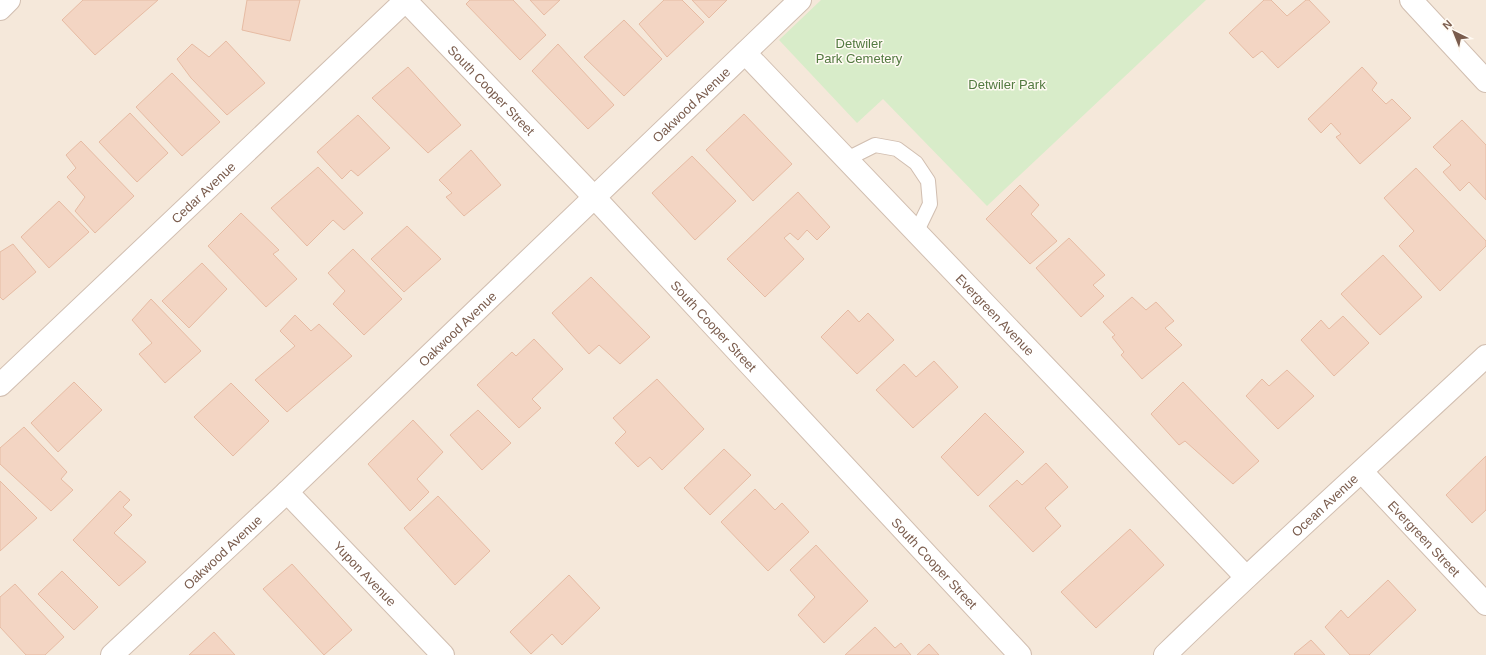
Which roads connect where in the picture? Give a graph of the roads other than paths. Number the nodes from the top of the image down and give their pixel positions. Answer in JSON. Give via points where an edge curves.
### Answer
{"nodes":[{"id":1,"x":9,"y":0,"type":"edge"},
{"id":2,"x":405,"y":0,"type":"edge"},
{"id":3,"x":800,"y":0,"type":"edge"},
{"id":4,"x":1411,"y":0,"type":"edge"},
{"id":5,"x":0,"y":9,"type":"edge"},
{"id":6,"x":744,"y":53,"type":"junction"},
{"id":7,"x":1486,"y":81,"type":"edge"},
{"id":8,"x":846,"y":160,"type":"junction"},
{"id":9,"x":595,"y":198,"type":"junction"},
{"id":10,"x":916,"y":233,"type":"junction"},
{"id":11,"x":1486,"y":356,"type":"edge"},
{"id":12,"x":0,"y":385,"type":"edge"},
{"id":13,"x":1362,"y":472,"type":"junction"},
{"id":14,"x":287,"y":492,"type":"junction"},
{"id":15,"x":1246,"y":576,"type":"junction"},
{"id":16,"x":1486,"y":604,"type":"edge"},
{"id":17,"x":112,"y":655,"type":"edge"},
{"id":18,"x":443,"y":655,"type":"edge"},
{"id":19,"x":1020,"y":655,"type":"edge"},
{"id":20,"x":1166,"y":655,"type":"edge"}],
"edges":[{"from":1,"to":5,"type":"street"},
{"from":2,"to":9,"type":"street","name":"South Cooper Street"},
{"from":2,"to":12,"type":"street","name":"Cedar Avenue"},
{"from":3,"to":6,"type":"street","name":"Oakwood Avenue"},
{"from":4,"to":7,"type":"street"},
{"from":6,"to":8,"type":"street","name":"Evergreen Avenue"},
{"from":6,"to":9,"type":"street","name":"Oakwood Avenue"},
{"from":8,"to":10,"type":"street","name":"Evergreen Avenue"},
{"from":8,"to":10,"type":"lane","via":[[876,145],[897,149],[916,163],[928,181],[930,204]]},
{"from":9,"to":14,"type":"street","name":"Oakwood Avenue"},
{"from":9,"to":19,"type":"street","name":"South Cooper Street"},
{"from":10,"to":15,"type":"street","name":"Evergreen Avenue"},
{"from":11,"to":13,"type":"street","name":"Ocean Avenue"},
{"from":13,"to":15,"type":"street","name":"Ocean Avenue"},
{"from":13,"to":16,"type":"street","name":"Evergreen Street"},
{"from":14,"to":17,"type":"street","name":"Oakwood Avenue"},
{"from":14,"to":18,"type":"street","name":"Yupon Avenue"},
{"from":15,"to":20,"type":"street","name":"Ocean Avenue"}]}
